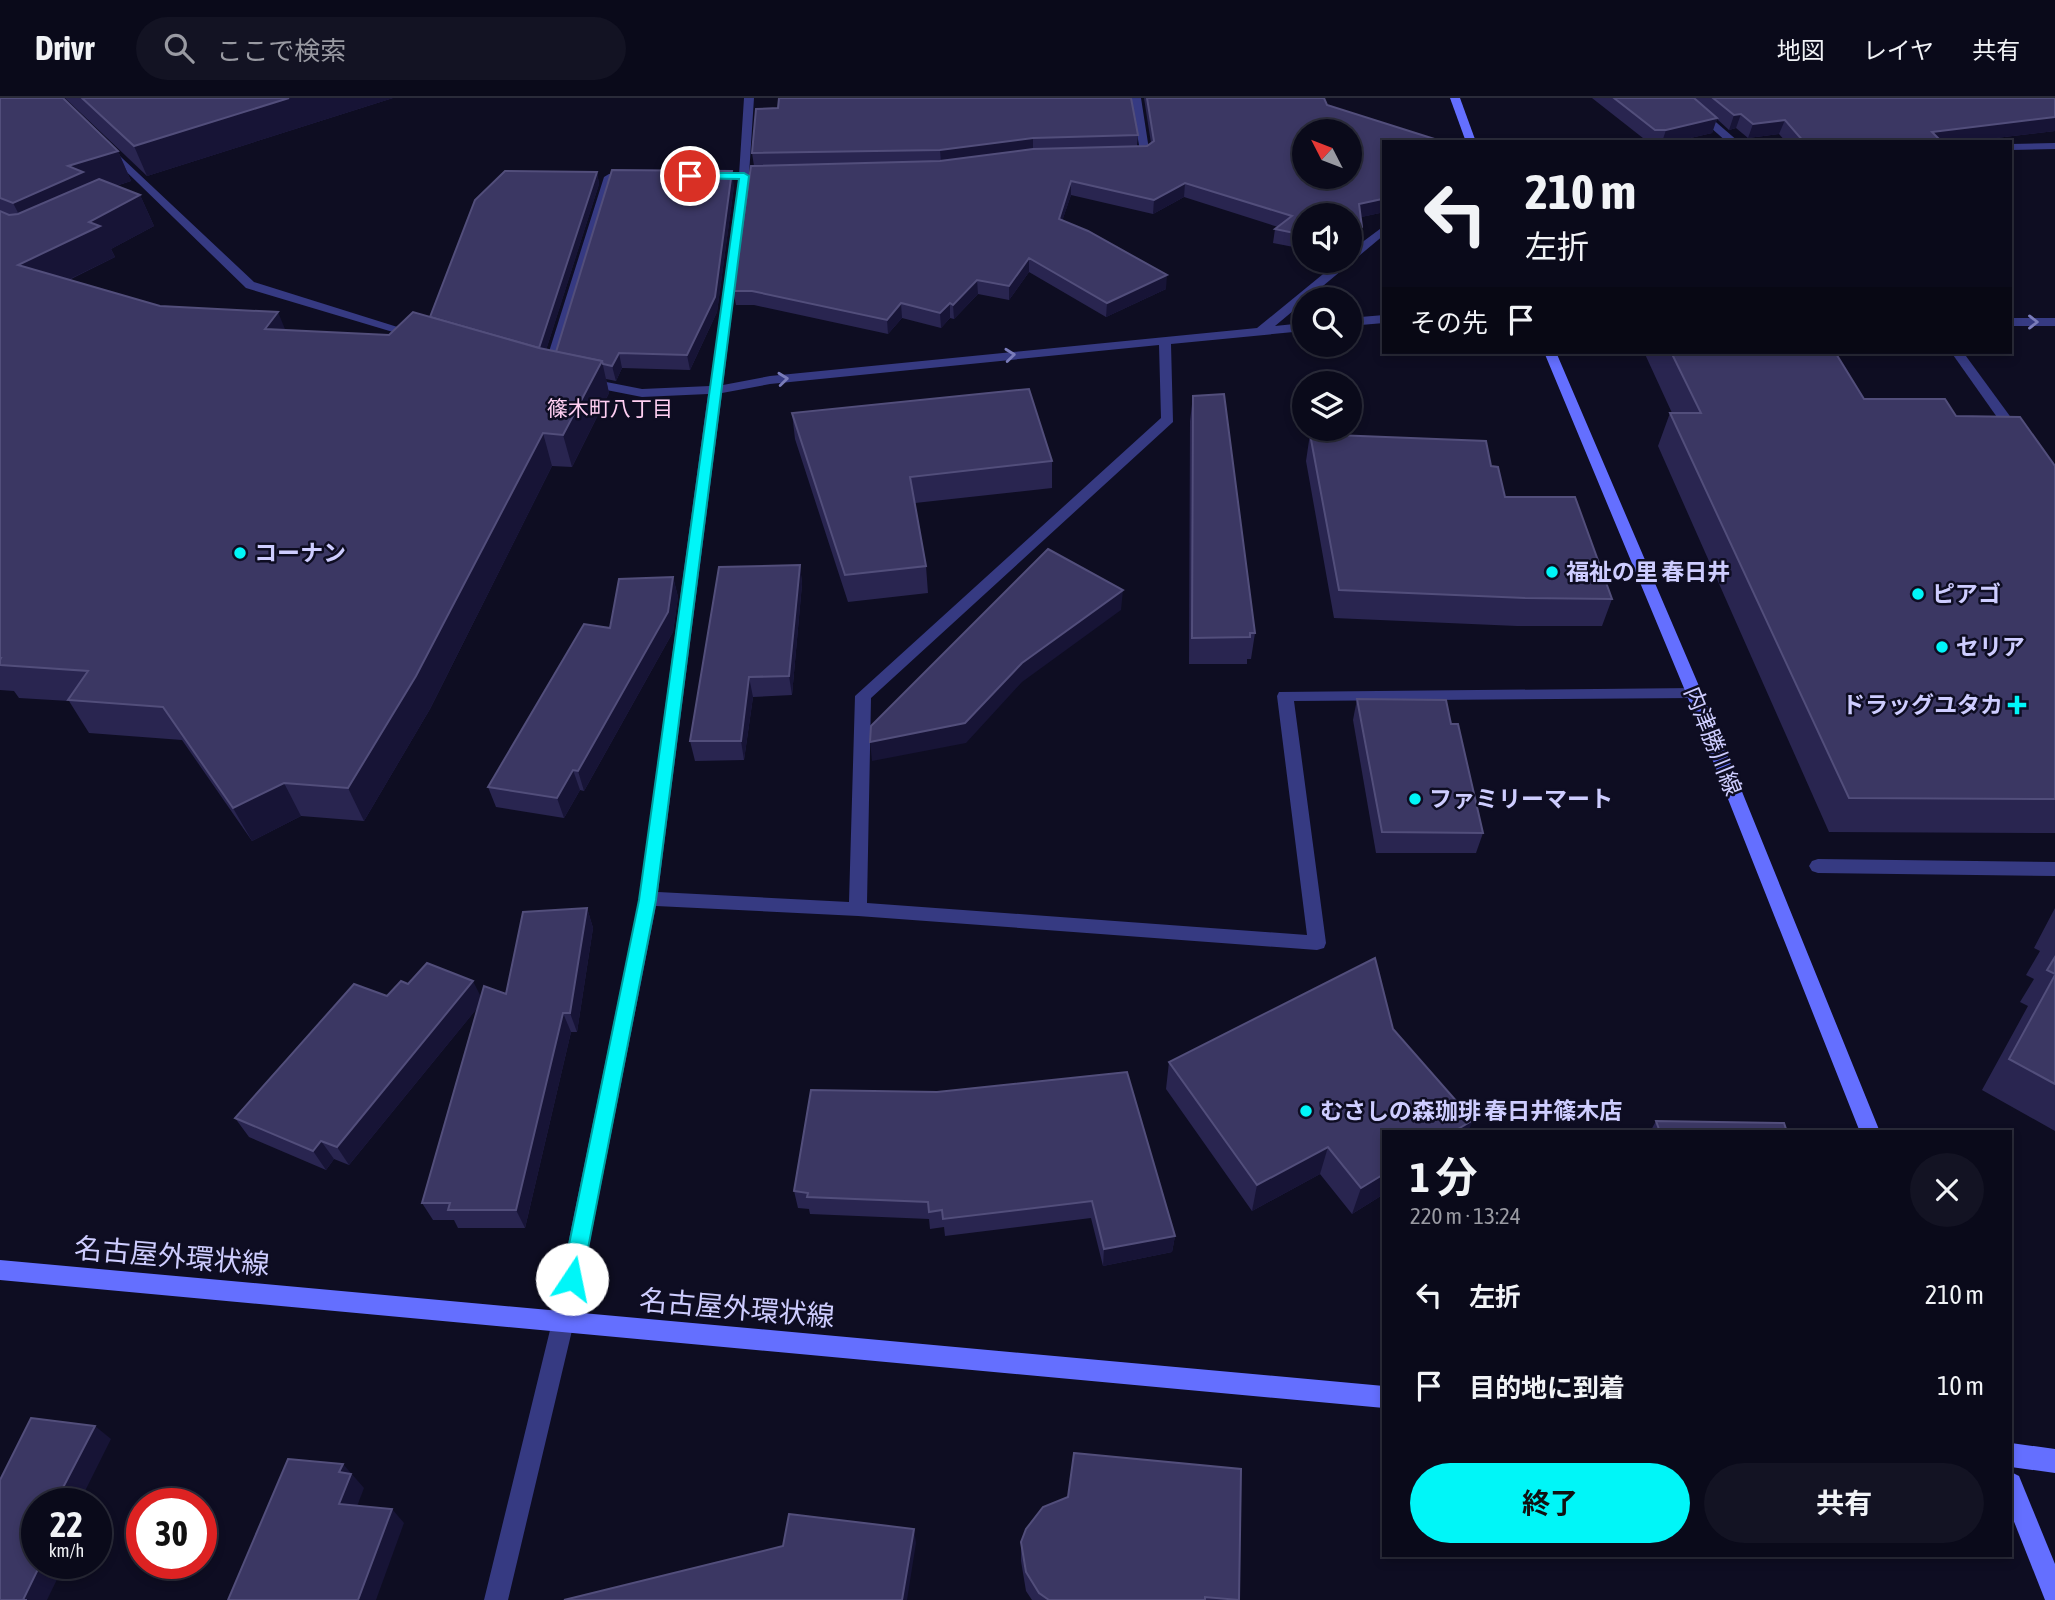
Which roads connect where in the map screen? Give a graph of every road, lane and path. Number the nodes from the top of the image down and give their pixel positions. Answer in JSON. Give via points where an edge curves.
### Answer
{"nodes":[{"id":1,"x":749,"y":98,"type":"edge"},
{"id":2,"x":1136,"y":98,"type":"edge"},
{"id":3,"x":1455,"y":98,"type":"edge"},
{"id":4,"x":1682,"y":98,"type":"edge"},
{"id":5,"x":92,"y":133,"type":"edge"},
{"id":6,"x":1470,"y":140,"type":"edge"},
{"id":7,"x":1732,"y":140,"type":"edge"},
{"id":8,"x":2055,"y":146,"type":"edge"},
{"id":9,"x":2012,"y":147,"type":"edge"},
{"id":10,"x":1121,"y":154,"type":"edge"},
{"id":11,"x":650,"y":177,"type":"edge"},
{"id":12,"x":1382,"y":231,"type":"edge"},
{"id":13,"x":1362,"y":247,"type":"edge"},
{"id":14,"x":1331,"y":273,"type":"edge"},
{"id":15,"x":1382,"y":319,"type":"edge"},
{"id":16,"x":1362,"y":321,"type":"edge"},
{"id":17,"x":2012,"y":322,"type":"edge"},
{"id":18,"x":2055,"y":322,"type":"edge"},
{"id":19,"x":1292,"y":328,"type":"edge"},
{"id":20,"x":1260,"y":332,"type":"junction"},
{"id":21,"x":432,"y":339,"type":"edge"},
{"id":22,"x":1165,"y":340,"type":"junction"},
{"id":23,"x":1551,"y":354,"type":"edge"},
{"id":24,"x":1958,"y":354,"type":"edge"},
{"id":25,"x":535,"y":370,"type":"edge"},
{"id":26,"x":548,"y":374,"type":"junction"},
{"id":27,"x":561,"y":377,"type":"edge"},
{"id":28,"x":575,"y":379,"type":"edge"},
{"id":29,"x":716,"y":390,"type":"junction"},
{"id":30,"x":2022,"y":442,"type":"edge"},
{"id":31,"x":1694,"y":693,"type":"junction"},
{"id":32,"x":1818,"y":866,"type":"dead end"},
{"id":33,"x":2055,"y":869,"type":"edge"},
{"id":34,"x":648,"y":900,"type":"junction"},
{"id":35,"x":859,"y":909,"type":"junction"},
{"id":36,"x":1869,"y":1130,"type":"edge"},
{"id":37,"x":0,"y":1270,"type":"edge"},
{"id":38,"x":563,"y":1322,"type":"junction"},
{"id":39,"x":1382,"y":1397,"type":"edge"},
{"id":40,"x":2012,"y":1455,"type":"edge"},
{"id":41,"x":2055,"y":1461,"type":"edge"},
{"id":42,"x":2012,"y":1487,"type":"edge"},
{"id":43,"x":2055,"y":1595,"type":"edge"},
{"id":44,"x":496,"y":1600,"type":"edge"}],
"edges":[{"from":1,"to":29,"type":"street","via":[[744,175]]},
{"from":2,"to":10,"type":"street","via":[[1146,154]]},
{"from":3,"to":6,"type":"main road"},
{"from":4,"to":7,"type":"street"},
{"from":5,"to":21,"type":"street","via":[[142,189],[250,285]]},
{"from":8,"to":9,"type":"street"},
{"from":11,"to":26,"type":"street","via":[[609,177]]},
{"from":12,"to":13,"type":"street"},
{"from":14,"to":20,"type":"street"},
{"from":15,"to":16,"type":"street"},
{"from":17,"to":18,"type":"street","one_way":true},
{"from":19,"to":20,"type":"street"},
{"from":20,"to":22,"type":"street"},
{"from":29,"to":22,"type":"street","one_way":true,"via":[[770,380]]},
{"from":22,"to":35,"type":"street","via":[[1168,419],[863,696]]},
{"from":23,"to":31,"type":"main road","name":"内津勝川線"},
{"from":24,"to":30,"type":"street"},
{"from":25,"to":26,"type":"street"},
{"from":26,"to":27,"type":"street"},
{"from":28,"to":29,"type":"street","via":[[642,393]]},
{"from":29,"to":34,"type":"street"},
{"from":31,"to":35,"type":"street","via":[[1285,696],[1317,943]]},
{"from":31,"to":36,"type":"main road","name":"内津勝川線"},
{"from":32,"to":33,"type":"street"},
{"from":34,"to":35,"type":"street"},
{"from":34,"to":38,"type":"street"},
{"from":37,"to":38,"type":"main road","name":"名古屋外環状線"},
{"from":38,"to":39,"type":"main road","name":"名古屋外環状線"},
{"from":38,"to":44,"type":"street"},
{"from":40,"to":41,"type":"main road"},
{"from":42,"to":43,"type":"main road"}]}
